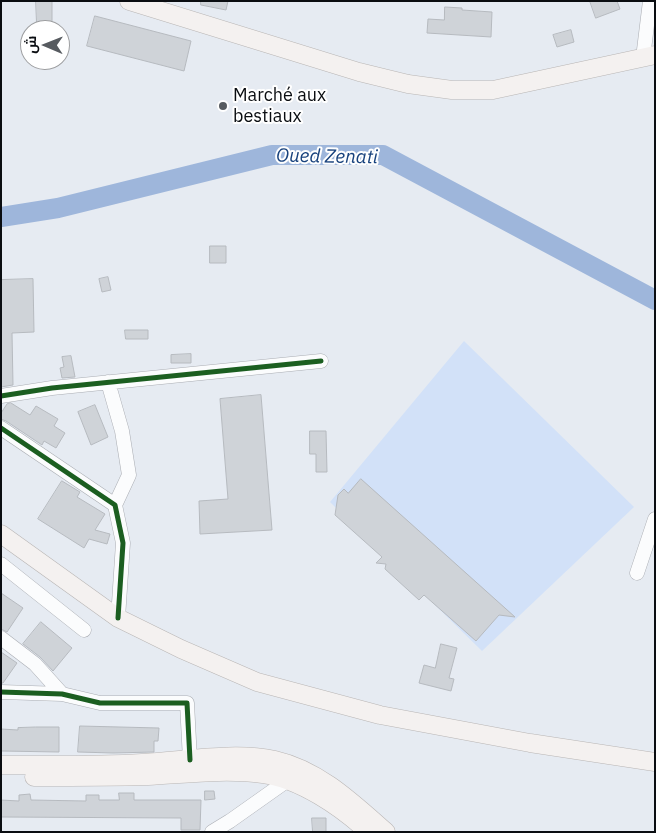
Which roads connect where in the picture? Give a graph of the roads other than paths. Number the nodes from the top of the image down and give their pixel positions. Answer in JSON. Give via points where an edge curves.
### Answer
{"nodes":[{"id":1,"x":128,"y":1,"type":"edge"},
{"id":2,"x":651,"y":9,"type":"edge"},
{"id":3,"x":649,"y":56,"type":"edge"},
{"id":4,"x":321,"y":361,"type":"dead end"},
{"id":5,"x":108,"y":382,"type":"junction"},
{"id":6,"x":1,"y":396,"type":"edge"},
{"id":7,"x":1,"y":428,"type":"edge"},
{"id":8,"x":116,"y":505,"type":"junction"},
{"id":9,"x":655,"y":519,"type":"edge"},
{"id":10,"x":1,"y":534,"type":"edge"},
{"id":11,"x":1,"y":564,"type":"edge"},
{"id":12,"x":637,"y":573,"type":"dead end"},
{"id":13,"x":118,"y":618,"type":"junction"},
{"id":14,"x":84,"y":630,"type":"dead end"},
{"id":15,"x":1,"y":638,"type":"edge"},
{"id":16,"x":1,"y":692,"type":"edge"},
{"id":17,"x":62,"y":694,"type":"junction"},
{"id":18,"x":190,"y":760,"type":"junction"},
{"id":19,"x":655,"y":762,"type":"edge"},
{"id":20,"x":1,"y":765,"type":"edge"},
{"id":21,"x":1,"y":777,"type":"edge"},
{"id":22,"x":288,"y":780,"type":"junction"},
{"id":23,"x":212,"y":832,"type":"edge"},
{"id":24,"x":368,"y":832,"type":"edge"},
{"id":25,"x":386,"y":832,"type":"edge"}],
"edges":[{"from":1,"to":3,"type":"main road","via":[[359,72],[452,90],[493,90]]},
{"from":2,"to":3,"type":"street"},
{"from":4,"to":5,"type":"street"},
{"from":5,"to":6,"type":"street"},
{"from":5,"to":8,"type":"street","via":[[122,431],[129,475]]},
{"from":7,"to":8,"type":"street"},
{"from":8,"to":13,"type":"street","via":[[123,543]]},
{"from":9,"to":12,"type":"street"},
{"from":10,"to":13,"type":"main road"},
{"from":11,"to":14,"type":"street"},
{"from":13,"to":19,"type":"main road","via":[[257,682],[380,715]]},
{"from":15,"to":17,"type":"street","via":[[35,664]]},
{"from":16,"to":17,"type":"street"},
{"from":17,"to":18,"type":"street","via":[[100,703],[187,703]]},
{"from":18,"to":20,"type":"main road","via":[[141,764]]},
{"from":18,"to":25,"type":"main road","via":[[249,757],[276,760],[308,773],[338,791]]},
{"from":21,"to":22,"type":"main road","via":[[235,772]]},
{"from":22,"to":23,"type":"street"},
{"from":22,"to":24,"type":"main road","via":[[315,792]]}]}
